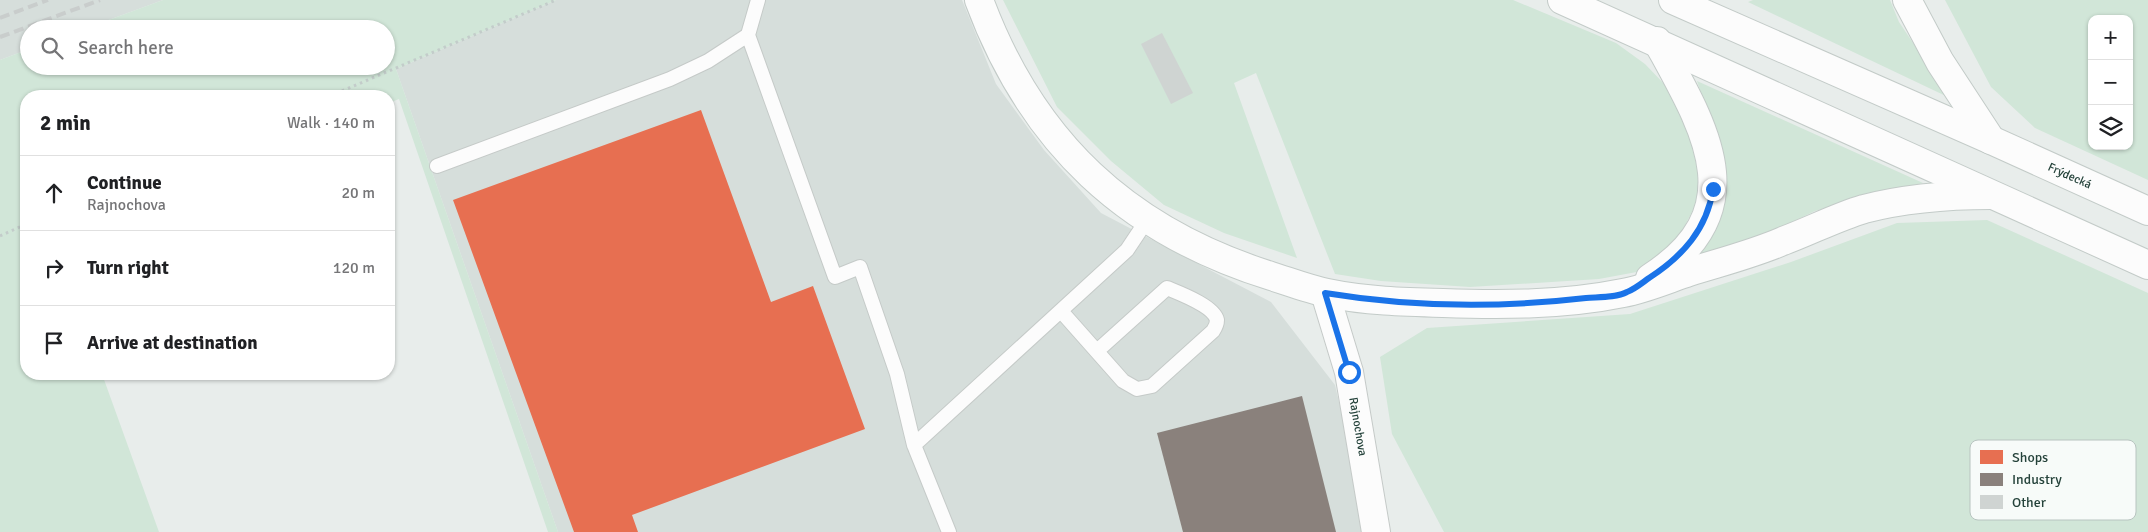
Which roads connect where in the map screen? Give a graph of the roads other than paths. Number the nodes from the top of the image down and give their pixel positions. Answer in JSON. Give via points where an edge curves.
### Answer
{"nodes":[{"id":1,"x":758,"y":0,"type":"edge"},
{"id":2,"x":979,"y":0,"type":"edge"},
{"id":3,"x":1562,"y":0,"type":"edge"},
{"id":4,"x":1673,"y":0,"type":"edge"},
{"id":5,"x":1907,"y":0,"type":"edge"},
{"id":6,"x":748,"y":35,"type":"junction"},
{"id":7,"x":1656,"y":41,"type":"junction"},
{"id":8,"x":1992,"y":140,"type":"junction"},
{"id":9,"x":438,"y":166,"type":"dead end"},
{"id":10,"x":1991,"y":195,"type":"junction"},
{"id":11,"x":2148,"y":211,"type":"edge"},
{"id":12,"x":1147,"y":220,"type":"junction"},
{"id":13,"x":2148,"y":265,"type":"edge"},
{"id":14,"x":1325,"y":293,"type":"junction"},
{"id":15,"x":1625,"y":293,"type":"junction"},
{"id":16,"x":1061,"y":311,"type":"junction"},
{"id":17,"x":1097,"y":351,"type":"junction"},
{"id":18,"x":914,"y":445,"type":"junction"},
{"id":19,"x":949,"y":532,"type":"edge"},
{"id":20,"x":1376,"y":532,"type":"edge"}],
"edges":[{"from":1,"to":6,"type":"lane"},
{"from":2,"to":12,"type":"main road","via":[[1008,66],[1067,152],[1092,178]]},
{"from":3,"to":7,"type":"main road"},
{"from":4,"to":8,"type":"main road","name":"Frýdecká"},
{"from":5,"to":8,"type":"main road","via":[[1932,49]]},
{"from":6,"to":9,"type":"lane","via":[[708,61],[670,80]]},
{"from":6,"to":18,"type":"lane","via":[[835,277],[860,267],[897,374]]},
{"from":7,"to":10,"type":"main road"},
{"from":7,"to":15,"type":"main road","via":[[1700,123],[1711,157],[1713,189],[1703,224],[1690,244],[1666,266]]},
{"from":8,"to":11,"type":"main road","name":"Frýdecká"},
{"from":10,"to":13,"type":"main road"},
{"from":10,"to":15,"type":"main road","via":[[1911,199],[1860,210],[1777,244]]},
{"from":12,"to":14,"type":"main road","via":[[1217,257]]},
{"from":12,"to":16,"type":"lane","via":[[1127,250]]},
{"from":14,"to":15,"type":"main road","via":[[1411,302],[1487,304]]},
{"from":14,"to":20,"type":"main road","name":"Rajnochova","via":[[1349,372]]},
{"from":16,"to":17,"type":"lane"},
{"from":16,"to":18,"type":"lane"},
{"from":17,"to":17,"type":"lane","via":[[1167,288],[1205,306],[1216,318],[1213,331],[1147,388],[1128,386]]},
{"from":18,"to":19,"type":"lane"}]}
